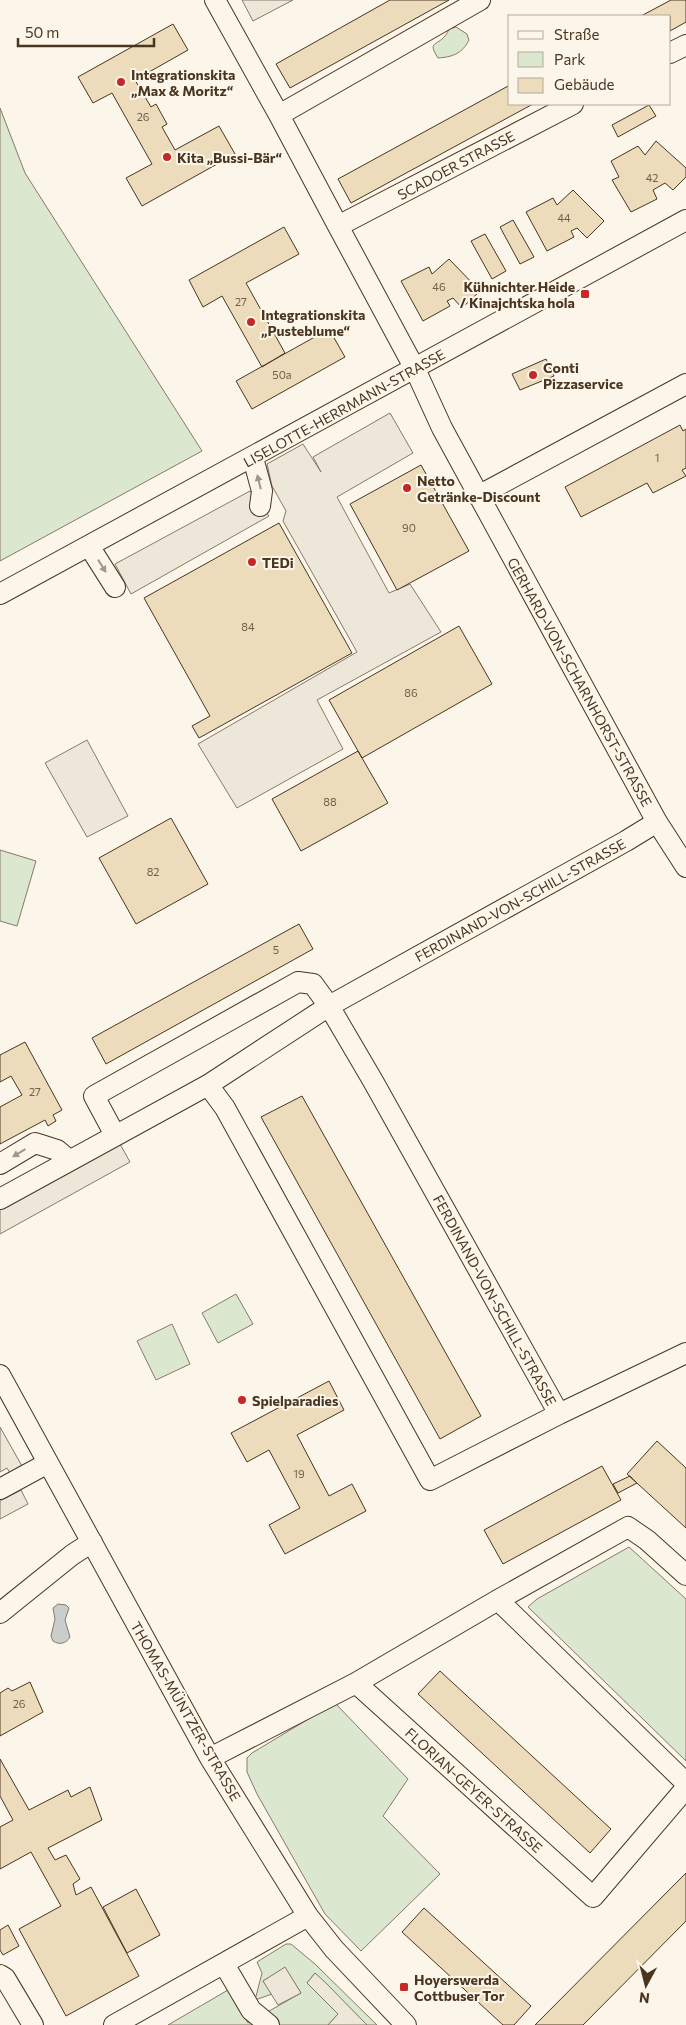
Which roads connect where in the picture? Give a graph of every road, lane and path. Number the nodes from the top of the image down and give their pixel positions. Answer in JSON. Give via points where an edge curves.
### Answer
{"nodes":[{"id":1,"x":215,"y":0,"type":"edge"},
{"id":2,"x":480,"y":0,"type":"edge"},
{"id":3,"x":686,"y":44,"type":"edge"},
{"id":4,"x":671,"y":52,"type":"edge"},
{"id":5,"x":571,"y":105,"type":"edge"},
{"id":6,"x":279,"y":115,"type":"junction"},
{"id":7,"x":686,"y":220,"type":"edge"},
{"id":8,"x":338,"y":226,"type":"junction"},
{"id":9,"x":415,"y":369,"type":"junction"},
{"id":10,"x":686,"y":384,"type":"edge"},
{"id":11,"x":253,"y":458,"type":"junction"},
{"id":12,"x":478,"y":496,"type":"junction"},
{"id":13,"x":260,"y":506,"type":"dead end"},
{"id":14,"x":89,"y":546,"type":"junction"},
{"id":15,"x":115,"y":587,"type":"dead end"},
{"id":16,"x":0,"y":594,"type":"edge"},
{"id":17,"x":657,"y":822,"type":"junction"},
{"id":18,"x":686,"y":867,"type":"edge"},
{"id":19,"x":329,"y":1006,"type":"junction"},
{"id":20,"x":208,"y":1085,"type":"junction"},
{"id":21,"x":115,"y":1135,"type":"junction"},
{"id":22,"x":69,"y":1160,"type":"junction"},
{"id":23,"x":0,"y":1164,"type":"edge"},
{"id":24,"x":0,"y":1199,"type":"edge"},
{"id":25,"x":686,"y":1353,"type":"edge"},
{"id":26,"x":0,"y":1374,"type":"edge"},
{"id":27,"x":559,"y":1414,"type":"junction"},
{"id":28,"x":48,"y":1463,"type":"junction"},
{"id":29,"x":0,"y":1489,"type":"edge"},
{"id":30,"x":92,"y":1542,"type":"junction"},
{"id":31,"x":686,"y":1575,"type":"edge"},
{"id":32,"x":498,"y":1600,"type":"junction"},
{"id":33,"x":0,"y":1613,"type":"edge"},
{"id":34,"x":356,"y":1683,"type":"junction"},
{"id":35,"x":210,"y":1758,"type":"junction"},
{"id":36,"x":686,"y":1783,"type":"edge"},
{"id":37,"x":686,"y":1788,"type":"edge"},
{"id":38,"x":308,"y":1916,"type":"junction"},
{"id":39,"x":224,"y":1964,"type":"junction"},
{"id":40,"x":2,"y":1976,"type":"edge"},
{"id":41,"x":33,"y":2025,"type":"edge"},
{"id":42,"x":114,"y":2025,"type":"edge"},
{"id":43,"x":269,"y":2025,"type":"edge"},
{"id":44,"x":406,"y":2025,"type":"edge"}],
"edges":[{"from":1,"to":6,"type":"street"},
{"from":2,"to":6,"type":"street"},
{"from":3,"to":4,"type":"street"},
{"from":5,"to":8,"type":"street","name":"SCADOER STRASSE"},
{"from":6,"to":8,"type":"street"},
{"from":7,"to":9,"type":"street","name":"LISELOTTE-HERRMANN-STRASSE"},
{"from":8,"to":9,"type":"street"},
{"from":9,"to":11,"type":"street","name":"LISELOTTE-HERRMANN-STRASSE"},
{"from":9,"to":12,"type":"street","name":"GERHARD-VON-SCHARNHORST-STRASSE"},
{"from":10,"to":12,"type":"street"},
{"from":13,"to":11,"type":"street","one_way":true,"via":[[262,491]]},
{"from":11,"to":14,"type":"street","name":"LISELOTTE-HERRMANN-STRASSE"},
{"from":12,"to":17,"type":"street","name":"GERHARD-VON-SCHARNHORST-STRASSE"},
{"from":14,"to":15,"type":"street","one_way":true},
{"from":14,"to":16,"type":"street","name":"LISELOTTE-HERRMANN-STRASSE"},
{"from":17,"to":18,"type":"street","name":"GERHARD-VON-SCHARNHORST-STRASSE"},
{"from":17,"to":19,"type":"street","name":"FERDINAND-VON-SCHILL-STRASSE"},
{"from":19,"to":20,"type":"street","name":"FERDINAND-VON-SCHILL-STRASSE"},
{"from":19,"to":21,"type":"street","name":"FERDINAND-VON-SCHILL-STRASSE","via":[[314,984],[298,982],[94,1096]]},
{"from":19,"to":27,"type":"street","name":"FERDINAND-VON-SCHILL-STRASSE"},
{"from":20,"to":21,"type":"street","name":"FERDINAND-VON-SCHILL-STRASSE"},
{"from":20,"to":27,"type":"street","name":"FERDINAND-VON-SCHILL-STRASSE","via":[[225,1108],[430,1480]]},
{"from":21,"to":22,"type":"street","name":"FERDINAND-VON-SCHILL-STRASSE"},
{"from":22,"to":23,"type":"street","one_way":true,"via":[[57,1150],[35,1143]]},
{"from":22,"to":24,"type":"street","name":"FERDINAND-VON-SCHILL-STRASSE"},
{"from":25,"to":27,"type":"street"},
{"from":26,"to":28,"type":"street","name":"THOMAS-MÜNTZER-STRASSE"},
{"from":28,"to":29,"type":"street"},
{"from":28,"to":30,"type":"street","name":"THOMAS-MÜNTZER-STRASSE"},
{"from":30,"to":33,"type":"street"},
{"from":30,"to":35,"type":"street","name":"THOMAS-MÜNTZER-STRASSE"},
{"from":31,"to":32,"type":"street","via":[[628,1527]]},
{"from":32,"to":34,"type":"street"},
{"from":32,"to":36,"type":"street"},
{"from":34,"to":35,"type":"street"},
{"from":34,"to":37,"type":"street","name":"FLORIAN-GEYER-STRASSE","via":[[593,1897]]},
{"from":35,"to":38,"type":"street","name":"THOMAS-MÜNTZER-STRASSE"},
{"from":38,"to":39,"type":"street"},
{"from":38,"to":44,"type":"street","name":"THOMAS-MÜNTZER-STRASSE","via":[[350,1967]]},
{"from":39,"to":42,"type":"street"},
{"from":39,"to":43,"type":"street","via":[[250,2007]]},
{"from":40,"to":41,"type":"street"}]}
